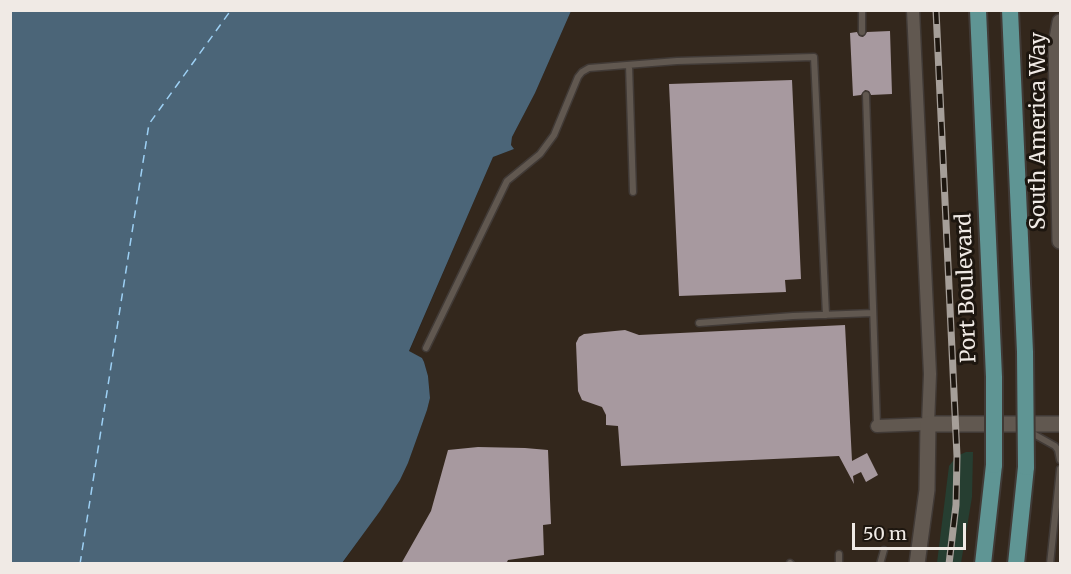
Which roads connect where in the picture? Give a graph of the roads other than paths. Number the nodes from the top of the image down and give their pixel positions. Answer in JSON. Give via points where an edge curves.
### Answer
{"nodes":[{"id":1,"x":862,"y":10,"type":"edge"},
{"id":2,"x":913,"y":10,"type":"edge"},
{"id":3,"x":978,"y":10,"type":"edge"},
{"id":4,"x":1010,"y":10,"type":"edge"},
{"id":5,"x":1057,"y":10,"type":"edge"},
{"id":6,"x":1060,"y":21,"type":"edge"},
{"id":7,"x":862,"y":32,"type":"dead end"},
{"id":8,"x":1058,"y":44,"type":"edge"},
{"id":9,"x":630,"y":65,"type":"junction"},
{"id":10,"x":866,"y":95,"type":"dead end"},
{"id":11,"x":1059,"y":159,"type":"edge"},
{"id":12,"x":633,"y":192,"type":"dead end"},
{"id":13,"x":1060,"y":241,"type":"edge"},
{"id":14,"x":873,"y":313,"type":"junction"},
{"id":15,"x":825,"y":315,"type":"junction"},
{"id":16,"x":699,"y":323,"type":"dead end"},
{"id":17,"x":426,"y":348,"type":"dead end"},
{"id":18,"x":1014,"y":423,"type":"junction"},
{"id":19,"x":928,"y":424,"type":"junction"},
{"id":20,"x":1060,"y":424,"type":"edge"},
{"id":21,"x":877,"y":426,"type":"joint"},
{"id":22,"x":1060,"y":460,"type":"edge"},
{"id":23,"x":1060,"y":469,"type":"edge"},
{"id":24,"x":884,"y":550,"type":"dead end"},
{"id":25,"x":839,"y":554,"type":"dead end"},
{"id":26,"x":840,"y":564,"type":"edge"},
{"id":27,"x":880,"y":564,"type":"edge"},
{"id":28,"x":917,"y":564,"type":"edge"},
{"id":29,"x":983,"y":564,"type":"edge"},
{"id":30,"x":1016,"y":564,"type":"edge"},
{"id":31,"x":1050,"y":564,"type":"edge"}],
"edges":[{"from":1,"to":7,"type":"lane"},
{"from":2,"to":19,"type":"street","via":[[930,374]]},
{"from":3,"to":29,"type":"main road","name":"Port Boulevard","bridge":true,"via":[[994,465]]},
{"from":4,"to":30,"type":"main road","bridge":true,"via":[[1025,352],[1026,467]]},
{"from":5,"to":6,"type":"lane"},
{"from":6,"to":8,"type":"street","name":"South America Way"},
{"from":8,"to":11,"type":"street","name":"South America Way"},
{"from":9,"to":12,"type":"lane"},
{"from":9,"to":15,"type":"lane","via":[[814,57]]},
{"from":9,"to":17,"type":"lane","via":[[589,68],[578,77],[554,135],[540,154],[507,181]]},
{"from":10,"to":14,"type":"lane"},
{"from":11,"to":13,"type":"street","name":"South America Way"},
{"from":14,"to":15,"type":"lane"},
{"from":14,"to":21,"type":"lane"},
{"from":15,"to":16,"type":"lane"},
{"from":18,"to":19,"type":"street"},
{"from":18,"to":20,"type":"street"},
{"from":18,"to":22,"type":"lane","via":[[1055,446]]},
{"from":19,"to":21,"type":"street"},
{"from":19,"to":28,"type":"street","via":[[927,490]]},
{"from":23,"to":31,"type":"lane"},
{"from":24,"to":27,"type":"lane"},
{"from":25,"to":26,"type":"lane"}]}
